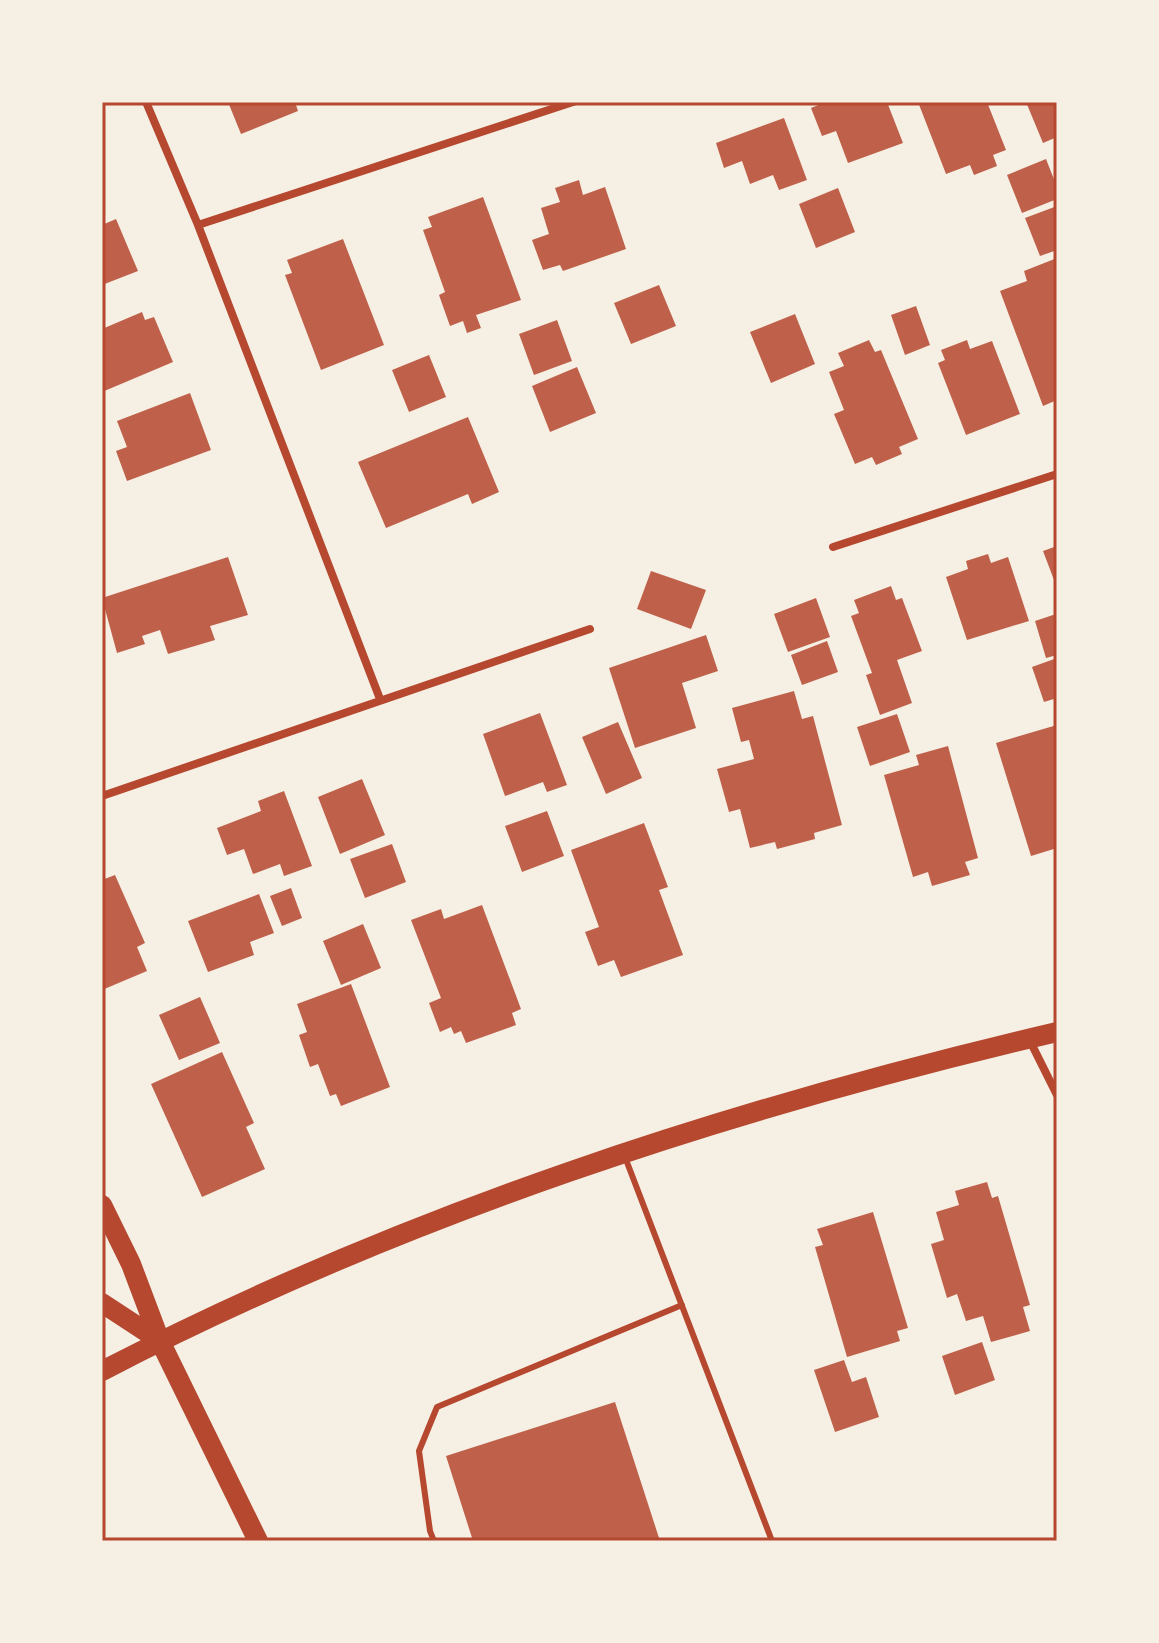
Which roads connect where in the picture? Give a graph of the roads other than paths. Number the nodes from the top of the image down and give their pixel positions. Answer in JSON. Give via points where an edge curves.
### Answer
{"nodes":[{"id":1,"x":146,"y":102,"type":"edge"},
{"id":2,"x":573,"y":102,"type":"edge"},
{"id":3,"x":198,"y":225,"type":"junction"},
{"id":4,"x":1057,"y":474,"type":"edge"},
{"id":5,"x":833,"y":547,"type":"dead end"},
{"id":6,"x":590,"y":629,"type":"dead end"},
{"id":7,"x":380,"y":699,"type":"junction"},
{"id":8,"x":102,"y":796,"type":"edge"},
{"id":9,"x":1057,"y":1032,"type":"edge"},
{"id":10,"x":1028,"y":1039,"type":"junction"},
{"id":11,"x":1057,"y":1095,"type":"edge"},
{"id":12,"x":624,"y":1154,"type":"junction"},
{"id":13,"x":102,"y":1205,"type":"edge"},
{"id":14,"x":102,"y":1303,"type":"edge"},
{"id":15,"x":682,"y":1305,"type":"junction"},
{"id":16,"x":160,"y":1341,"type":"junction"},
{"id":17,"x":102,"y":1371,"type":"edge"},
{"id":18,"x":258,"y":1541,"type":"edge"},
{"id":19,"x":434,"y":1541,"type":"edge"},
{"id":20,"x":772,"y":1541,"type":"edge"}],
"edges":[{"from":1,"to":3,"type":"street"},
{"from":2,"to":3,"type":"street"},
{"from":3,"to":7,"type":"street"},
{"from":4,"to":5,"type":"street"},
{"from":6,"to":7,"type":"street"},
{"from":7,"to":8,"type":"street"},
{"from":9,"to":10,"type":"main road"},
{"from":10,"to":11,"type":"street"},
{"from":10,"to":12,"type":"main road","via":[[701,1126]]},
{"from":12,"to":15,"type":"lane"},
{"from":12,"to":16,"type":"main road","via":[[468,1208]]},
{"from":13,"to":16,"type":"main road"},
{"from":14,"to":16,"type":"main road"},
{"from":15,"to":19,"type":"lane","via":[[437,1407],[419,1451]]},
{"from":15,"to":20,"type":"lane"},
{"from":16,"to":17,"type":"main road"},
{"from":16,"to":18,"type":"main road"}]}
